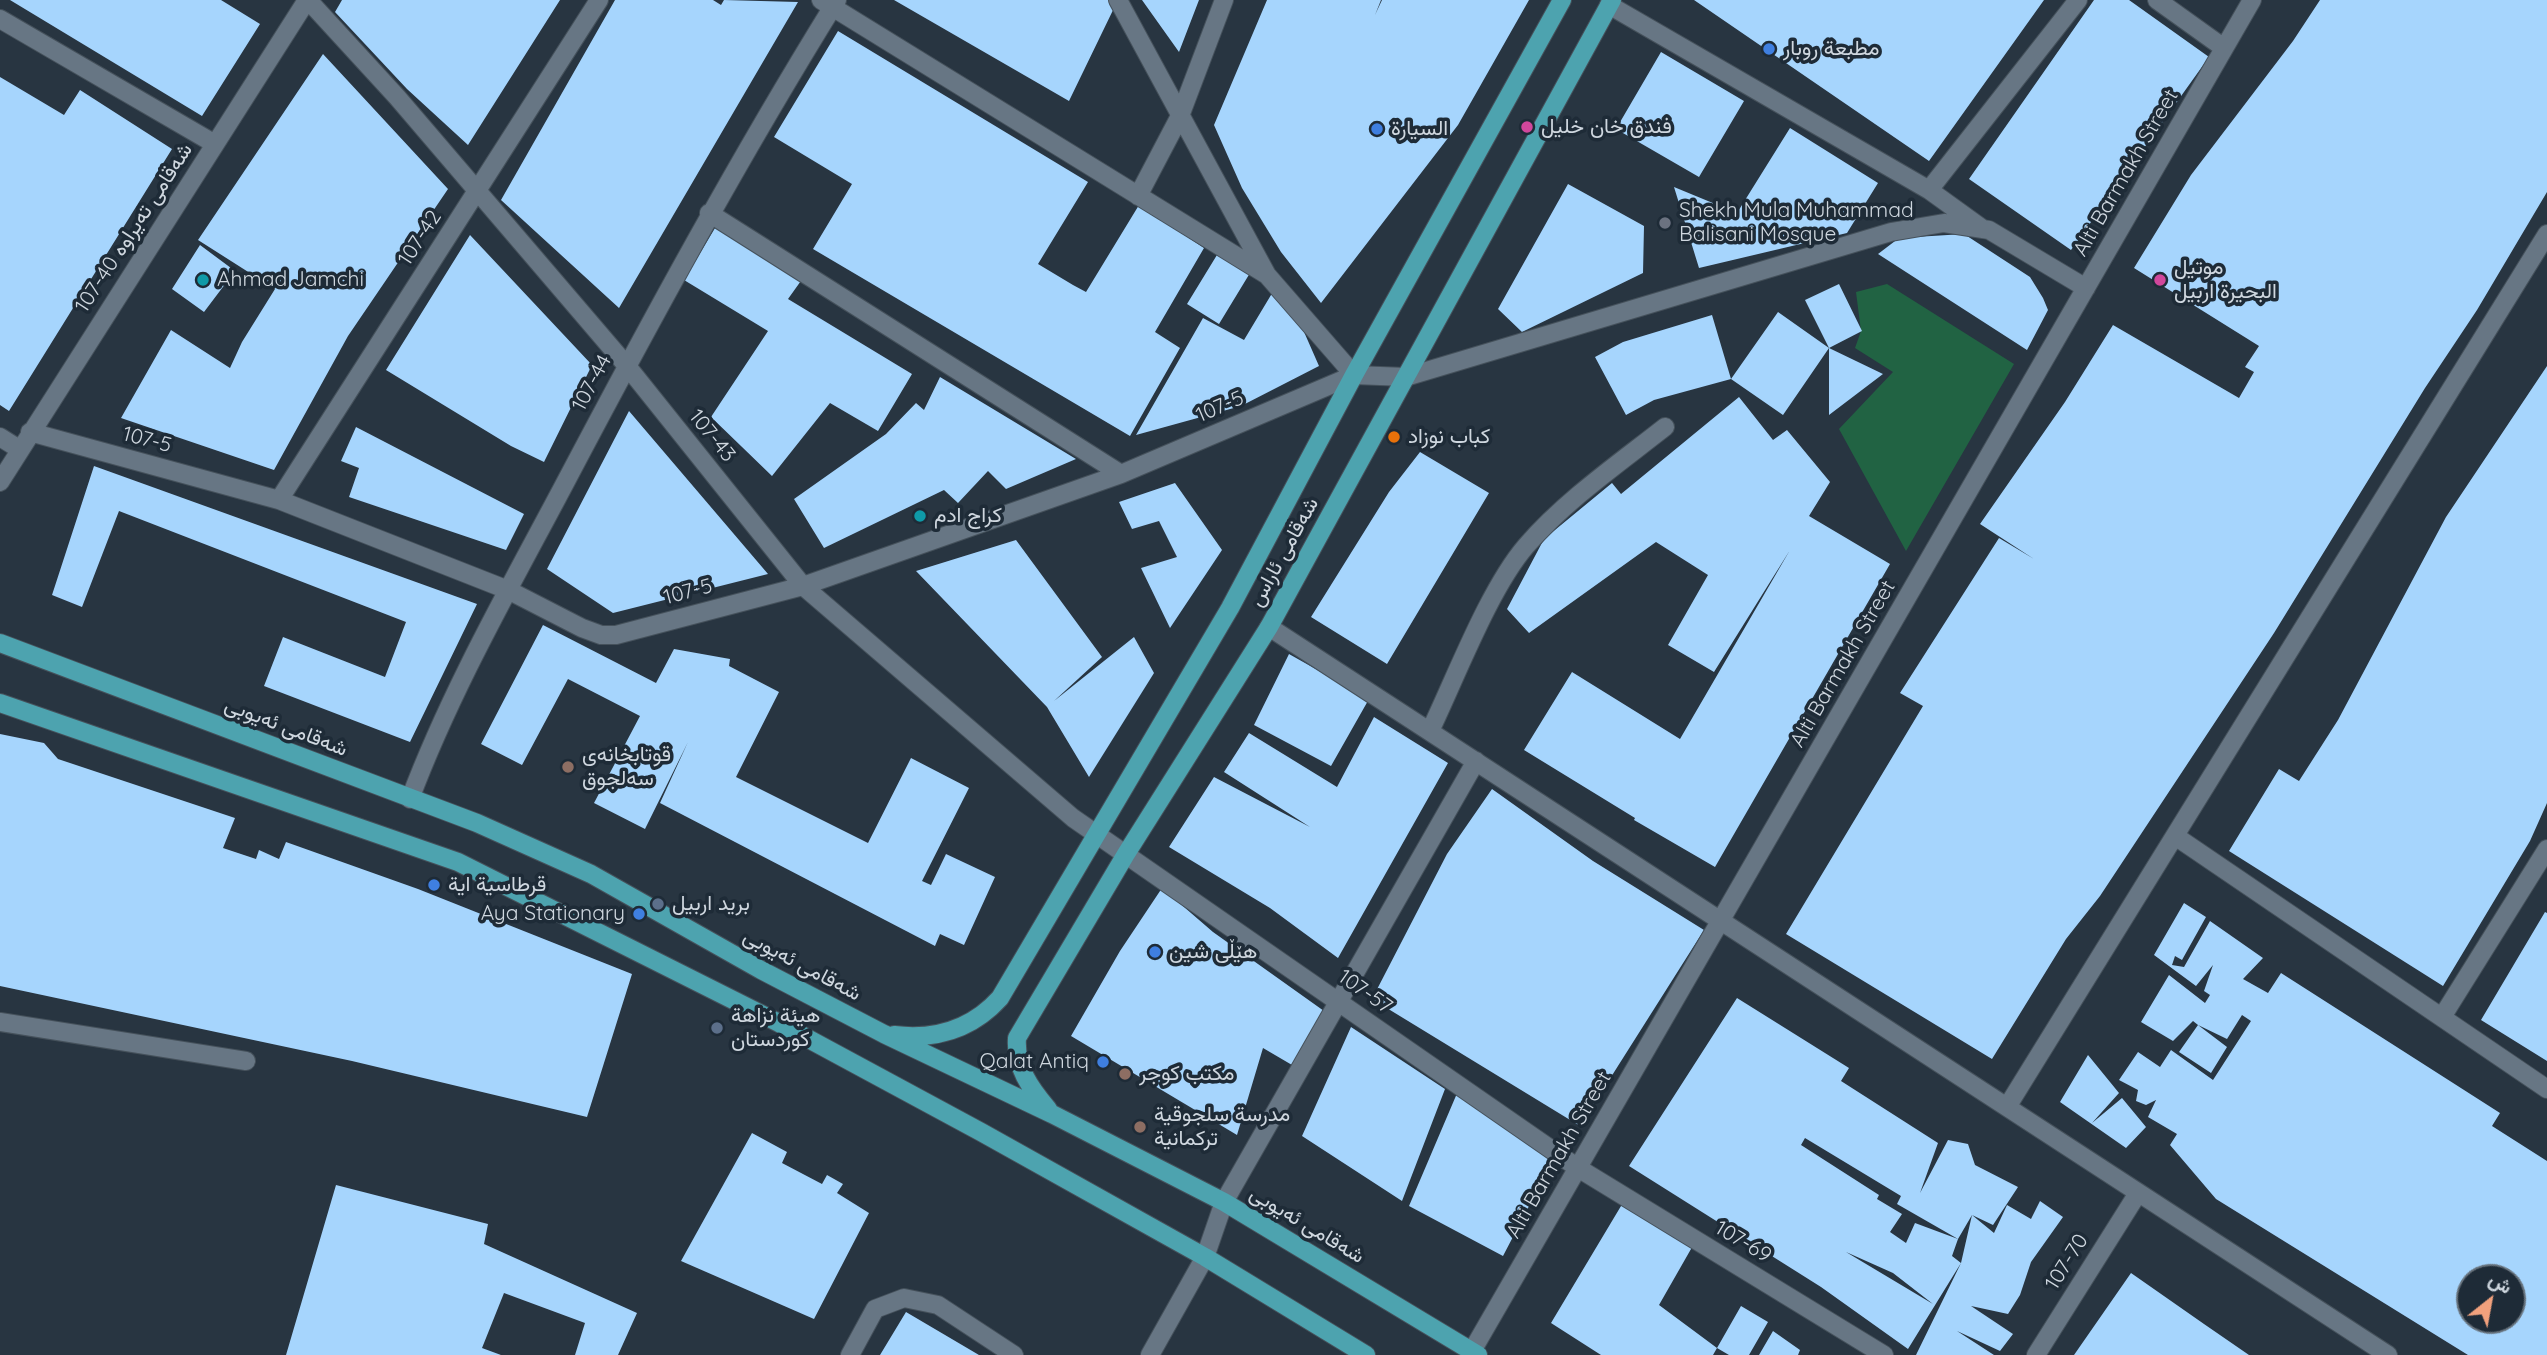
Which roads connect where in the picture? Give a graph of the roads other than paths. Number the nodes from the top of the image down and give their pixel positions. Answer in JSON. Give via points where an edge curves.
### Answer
{"nodes":[{"id":1,"x":307,"y":0,"type":"edge"},
{"id":2,"x":599,"y":0,"type":"edge"},
{"id":3,"x":1118,"y":0,"type":"edge"},
{"id":4,"x":1223,"y":0,"type":"edge"},
{"id":5,"x":1562,"y":0,"type":"edge"},
{"id":6,"x":2078,"y":0,"type":"edge"},
{"id":7,"x":2157,"y":0,"type":"edge"},
{"id":8,"x":2252,"y":0,"type":"edge"},
{"id":9,"x":1611,"y":2,"type":"edge"},
{"id":10,"x":830,"y":3,"type":"edge"},
{"id":11,"x":0,"y":19,"type":"edge"},
{"id":12,"x":2224,"y":48,"type":"junction"},
{"id":13,"x":1180,"y":116,"type":"junction"},
{"id":14,"x":215,"y":144,"type":"junction"},
{"id":15,"x":1929,"y":190,"type":"junction"},
{"id":16,"x":477,"y":191,"type":"junction"},
{"id":17,"x":1138,"y":196,"type":"junction"},
{"id":18,"x":709,"y":213,"type":"junction"},
{"id":19,"x":1983,"y":229,"type":"junction"},
{"id":20,"x":2547,"y":234,"type":"edge"},
{"id":21,"x":1267,"y":275,"type":"junction"},
{"id":22,"x":2086,"y":288,"type":"junction"},
{"id":23,"x":627,"y":366,"type":"junction"},
{"id":24,"x":1354,"y":375,"type":"junction"},
{"id":25,"x":1406,"y":377,"type":"junction"},
{"id":26,"x":1665,"y":427,"type":"dead end"},
{"id":27,"x":30,"y":432,"type":"junction"},
{"id":28,"x":0,"y":437,"type":"edge"},
{"id":29,"x":19,"y":449,"type":"junction"},
{"id":30,"x":1121,"y":474,"type":"junction"},
{"id":31,"x":0,"y":482,"type":"edge"},
{"id":32,"x":279,"y":500,"type":"junction"},
{"id":33,"x":803,"y":586,"type":"junction"},
{"id":34,"x":508,"y":590,"type":"junction"},
{"id":35,"x":1269,"y":627,"type":"junction"},
{"id":36,"x":0,"y":643,"type":"edge"},
{"id":37,"x":0,"y":704,"type":"edge"},
{"id":38,"x":1430,"y":731,"type":"junction"},
{"id":39,"x":1476,"y":761,"type":"junction"},
{"id":40,"x":410,"y":799,"type":"junction"},
{"id":41,"x":1094,"y":836,"type":"junction"},
{"id":42,"x":2175,"y":836,"type":"junction"},
{"id":43,"x":2547,"y":849,"type":"edge"},
{"id":44,"x":1126,"y":854,"type":"junction"},
{"id":45,"x":1721,"y":919,"type":"junction"},
{"id":46,"x":1339,"y":1001,"type":"junction"},
{"id":47,"x":2442,"y":1017,"type":"junction"},
{"id":48,"x":0,"y":1022,"type":"edge"},
{"id":49,"x":884,"y":1034,"type":"junction"},
{"id":50,"x":246,"y":1061,"type":"dead end"},
{"id":51,"x":2547,"y":1089,"type":"edge"},
{"id":52,"x":2007,"y":1108,"type":"junction"},
{"id":53,"x":1052,"y":1114,"type":"junction"},
{"id":54,"x":1578,"y":1168,"type":"junction"},
{"id":55,"x":2137,"y":1193,"type":"junction"},
{"id":56,"x":1224,"y":1202,"type":"junction"},
{"id":57,"x":1205,"y":1257,"type":"junction"},
{"id":58,"x":1475,"y":1353,"type":"edge"},
{"id":59,"x":850,"y":1355,"type":"edge"},
{"id":60,"x":1014,"y":1355,"type":"edge"},
{"id":61,"x":1150,"y":1355,"type":"edge"},
{"id":62,"x":1366,"y":1355,"type":"edge"},
{"id":63,"x":1884,"y":1355,"type":"edge"},
{"id":64,"x":2036,"y":1355,"type":"edge"},
{"id":65,"x":2388,"y":1355,"type":"edge"}],
"edges":[{"from":1,"to":14,"type":"street","name":"شه‌قامی ته‌یراوه‌ 40-107"},
{"from":1,"to":16,"type":"street","name":"107-43"},
{"from":2,"to":16,"type":"street","name":"107-42"},
{"from":3,"to":13,"type":"street"},
{"from":4,"to":13,"type":"street"},
{"from":5,"to":24,"type":"main road","name":"شەقامی ئاراس"},
{"from":6,"to":15,"type":"street"},
{"from":7,"to":12,"type":"street"},
{"from":8,"to":12,"type":"street","name":"Alti Barmakh Street"},
{"from":9,"to":15,"type":"street"},
{"from":9,"to":25,"type":"main road","name":"شەقامی ئاراس"},
{"from":10,"to":17,"type":"street"},
{"from":10,"to":18,"type":"street","name":"107-44"},
{"from":11,"to":14,"type":"street"},
{"from":12,"to":22,"type":"street","name":"Alti Barmakh Street"},
{"from":13,"to":17,"type":"street"},
{"from":13,"to":21,"type":"street"},
{"from":14,"to":27,"type":"street","name":"شه‌قامی ته‌یراوه‌ 40-107"},
{"from":15,"to":19,"type":"street"},
{"from":16,"to":23,"type":"street","name":"107-43"},
{"from":16,"to":32,"type":"street","name":"107-42"},
{"from":17,"to":21,"type":"street"},
{"from":18,"to":23,"type":"street","name":"107-44"},
{"from":18,"to":30,"type":"street"},
{"from":19,"to":22,"type":"street"},
{"from":19,"to":25,"type":"street","via":[[1944,223],[1891,232]]},
{"from":20,"to":42,"type":"street"},
{"from":21,"to":24,"type":"street"},
{"from":22,"to":45,"type":"street","name":"Alti Barmakh Street"},
{"from":23,"to":33,"type":"street","name":"107-43"},
{"from":23,"to":34,"type":"street","name":"107-44"},
{"from":24,"to":25,"type":"street"},
{"from":24,"to":30,"type":"street","name":"107-5"},
{"from":24,"to":41,"type":"main road","name":"شەقامی ئاراس","via":[[1230,608]]},
{"from":25,"to":35,"type":"main road","name":"شەقامی ئاراس"},
{"from":26,"to":38,"type":"street","via":[[1558,513],[1525,547],[1498,590]]},
{"from":27,"to":29,"type":"street","name":"شه‌قامی ته‌یراوه‌ 40-107"},
{"from":27,"to":32,"type":"street","name":"107-5"},
{"from":28,"to":29,"type":"street"},
{"from":29,"to":31,"type":"street","name":"شه‌قامی ته‌یراوه‌ 40-107"},
{"from":30,"to":33,"type":"street","name":"107-5"},
{"from":32,"to":34,"type":"street","name":"107-5"},
{"from":33,"to":34,"type":"street","name":"107-5","via":[[608,635],[583,628]]},
{"from":33,"to":41,"type":"street","name":"107-43"},
{"from":34,"to":40,"type":"street","name":"107-44"},
{"from":35,"to":38,"type":"street"},
{"from":35,"to":44,"type":"main road","name":"شەقامی ئاراس"},
{"from":36,"to":40,"type":"main road","name":"شەقامی ئەیوبی"},
{"from":37,"to":57,"type":"main road","via":[[458,862],[779,1023]]},
{"from":38,"to":39,"type":"street"},
{"from":39,"to":45,"type":"street"},
{"from":39,"to":46,"type":"street"},
{"from":40,"to":49,"type":"main road","name":"شەقامی ئەیوبی","via":[[591,874]]},
{"from":41,"to":44,"type":"street","name":"107-43"},
{"from":41,"to":49,"type":"main road","name":"شەقامی ئاراس","via":[[991,1008],[967,1025],[937,1034]]},
{"from":42,"to":47,"type":"street"},
{"from":42,"to":52,"type":"street"},
{"from":43,"to":47,"type":"street"},
{"from":44,"to":46,"type":"street","name":"107-57"},
{"from":44,"to":53,"type":"main road","name":"شەقامی ئاراس","via":[[1017,1038],[1024,1075]]},
{"from":45,"to":52,"type":"street"},
{"from":45,"to":54,"type":"street","name":"Alti Barmakh Street"},
{"from":46,"to":54,"type":"street","name":"107-57"},
{"from":46,"to":56,"type":"street"},
{"from":47,"to":51,"type":"street"},
{"from":48,"to":50,"type":"street"},
{"from":49,"to":53,"type":"main road","name":"شەقامی ئەیوبی"},
{"from":52,"to":55,"type":"street"},
{"from":53,"to":56,"type":"main road","name":"شەقامی ئەیوبی"},
{"from":54,"to":58,"type":"street","name":"Alti Barmakh Street"},
{"from":54,"to":63,"type":"street","name":"107-69"},
{"from":55,"to":64,"type":"street","name":"107-70"},
{"from":55,"to":65,"type":"street"},
{"from":56,"to":57,"type":"street"},
{"from":56,"to":58,"type":"main road","name":"شەقامی ئەیوبی"},
{"from":57,"to":61,"type":"street"},
{"from":57,"to":62,"type":"main road"},
{"from":59,"to":60,"type":"street","via":[[875,1309],[904,1298],[938,1306]]}]}
